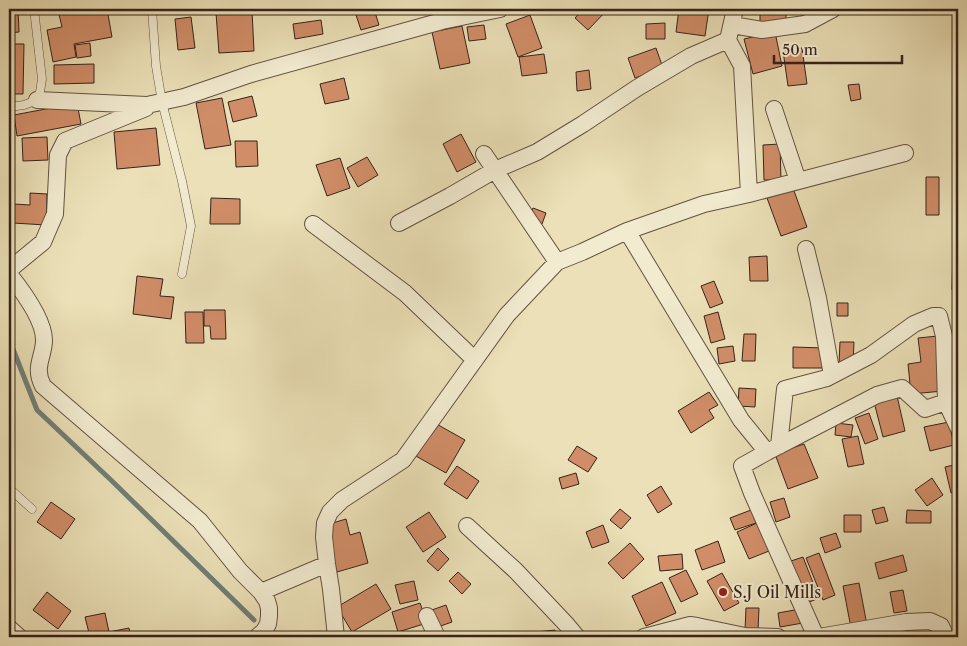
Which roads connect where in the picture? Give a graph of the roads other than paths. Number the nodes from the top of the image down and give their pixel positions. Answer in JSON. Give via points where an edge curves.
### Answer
{"nodes":[{"id":1,"x":34,"y":9,"type":"edge"},
{"id":2,"x":152,"y":9,"type":"edge"},
{"id":3,"x":500,"y":9,"type":"edge"},
{"id":4,"x":735,"y":9,"type":"edge"},
{"id":5,"x":833,"y":9,"type":"edge"},
{"id":6,"x":730,"y":33,"type":"junction"},
{"id":7,"x":37,"y":100,"type":"junction"},
{"id":8,"x":162,"y":102,"type":"junction"},
{"id":9,"x":9,"y":107,"type":"edge"},
{"id":10,"x":774,"y":109,"type":"dead end"},
{"id":11,"x":906,"y":153,"type":"dead end"},
{"id":12,"x":484,"y":154,"type":"dead end"},
{"id":13,"x":495,"y":170,"type":"junction"},
{"id":14,"x":798,"y":181,"type":"junction"},
{"id":15,"x":749,"y":194,"type":"junction"},
{"id":16,"x":399,"y":223,"type":"dead end"},
{"id":17,"x":313,"y":224,"type":"dead end"},
{"id":18,"x":627,"y":231,"type":"junction"},
{"id":19,"x":806,"y":249,"type":"dead end"},
{"id":20,"x":557,"y":262,"type":"junction"},
{"id":21,"x":9,"y":270,"type":"edge"},
{"id":22,"x":9,"y":274,"type":"edge"},
{"id":23,"x":182,"y":274,"type":"dead end"},
{"id":24,"x":475,"y":360,"type":"junction"},
{"id":25,"x":832,"y":376,"type":"junction"},
{"id":26,"x":946,"y":402,"type":"junction"},
{"id":27,"x":958,"y":427,"type":"edge"},
{"id":28,"x":773,"y":449,"type":"junction"},
{"id":29,"x":9,"y":488,"type":"edge"},
{"id":30,"x":32,"y":509,"type":"dead end"},
{"id":31,"x":466,"y":526,"type":"dead end"},
{"id":32,"x":327,"y":564,"type":"junction"},
{"id":33,"x":262,"y":592,"type":"junction"},
{"id":34,"x":427,"y":616,"type":"dead end"},
{"id":35,"x":9,"y":628,"type":"edge"},
{"id":36,"x":19,"y":637,"type":"edge"},
{"id":37,"x":257,"y":637,"type":"edge"},
{"id":38,"x":336,"y":637,"type":"edge"},
{"id":39,"x":437,"y":637,"type":"edge"},
{"id":40,"x":577,"y":637,"type":"edge"},
{"id":41,"x":644,"y":637,"type":"edge"},
{"id":42,"x":778,"y":637,"type":"edge"},
{"id":43,"x":818,"y":637,"type":"edge"},
{"id":44,"x":946,"y":637,"type":"edge"}],
"edges":[{"from":1,"to":7,"type":"lane","via":[[42,79]]},
{"from":2,"to":8,"type":"lane"},
{"from":3,"to":8,"type":"street","via":[[433,23]]},
{"from":4,"to":6,"type":"street"},
{"from":5,"to":6,"type":"street","via":[[805,24]]},
{"from":6,"to":13,"type":"street","via":[[537,152]]},
{"from":6,"to":15,"type":"street","via":[[742,66]]},
{"from":7,"to":8,"type":"street","via":[[148,105]]},
{"from":7,"to":9,"type":"lane"},
{"from":8,"to":21,"type":"street","via":[[64,141],[58,154],[55,214],[43,242]]},
{"from":8,"to":23,"type":"lane","via":[[191,226]]},
{"from":10,"to":14,"type":"street"},
{"from":11,"to":14,"type":"street"},
{"from":12,"to":13,"type":"street"},
{"from":13,"to":16,"type":"street"},
{"from":13,"to":20,"type":"street"},
{"from":14,"to":15,"type":"street"},
{"from":15,"to":18,"type":"street","via":[[704,204]]},
{"from":17,"to":24,"type":"street","via":[[405,293]]},
{"from":18,"to":20,"type":"street"},
{"from":18,"to":28,"type":"street","via":[[741,420]]},
{"from":19,"to":25,"type":"street"},
{"from":20,"to":24,"type":"street","via":[[507,315]]},
{"from":22,"to":33,"type":"street","via":[[24,292],[43,332],[39,371],[43,386],[200,521],[240,571]]},
{"from":24,"to":32,"type":"street","via":[[403,460],[342,500],[330,512],[324,537]]},
{"from":25,"to":26,"type":"street","via":[[871,355],[914,324],[939,316],[944,336]]},
{"from":25,"to":28,"type":"street","via":[[785,389]]},
{"from":26,"to":27,"type":"street"},
{"from":26,"to":28,"type":"street","via":[[924,409],[902,388],[877,395]]},
{"from":28,"to":43,"type":"street","via":[[742,466]]},
{"from":29,"to":30,"type":"lane"},
{"from":31,"to":40,"type":"street","via":[[516,571]]},
{"from":32,"to":33,"type":"street"},
{"from":32,"to":38,"type":"street"},
{"from":33,"to":37,"type":"street","via":[[269,616],[264,631]]},
{"from":34,"to":39,"type":"street"},
{"from":35,"to":36,"type":"street"},
{"from":41,"to":42,"type":"street","via":[[690,625],[745,636]]},
{"from":43,"to":44,"type":"street","via":[[930,621],[940,626]]}]}
